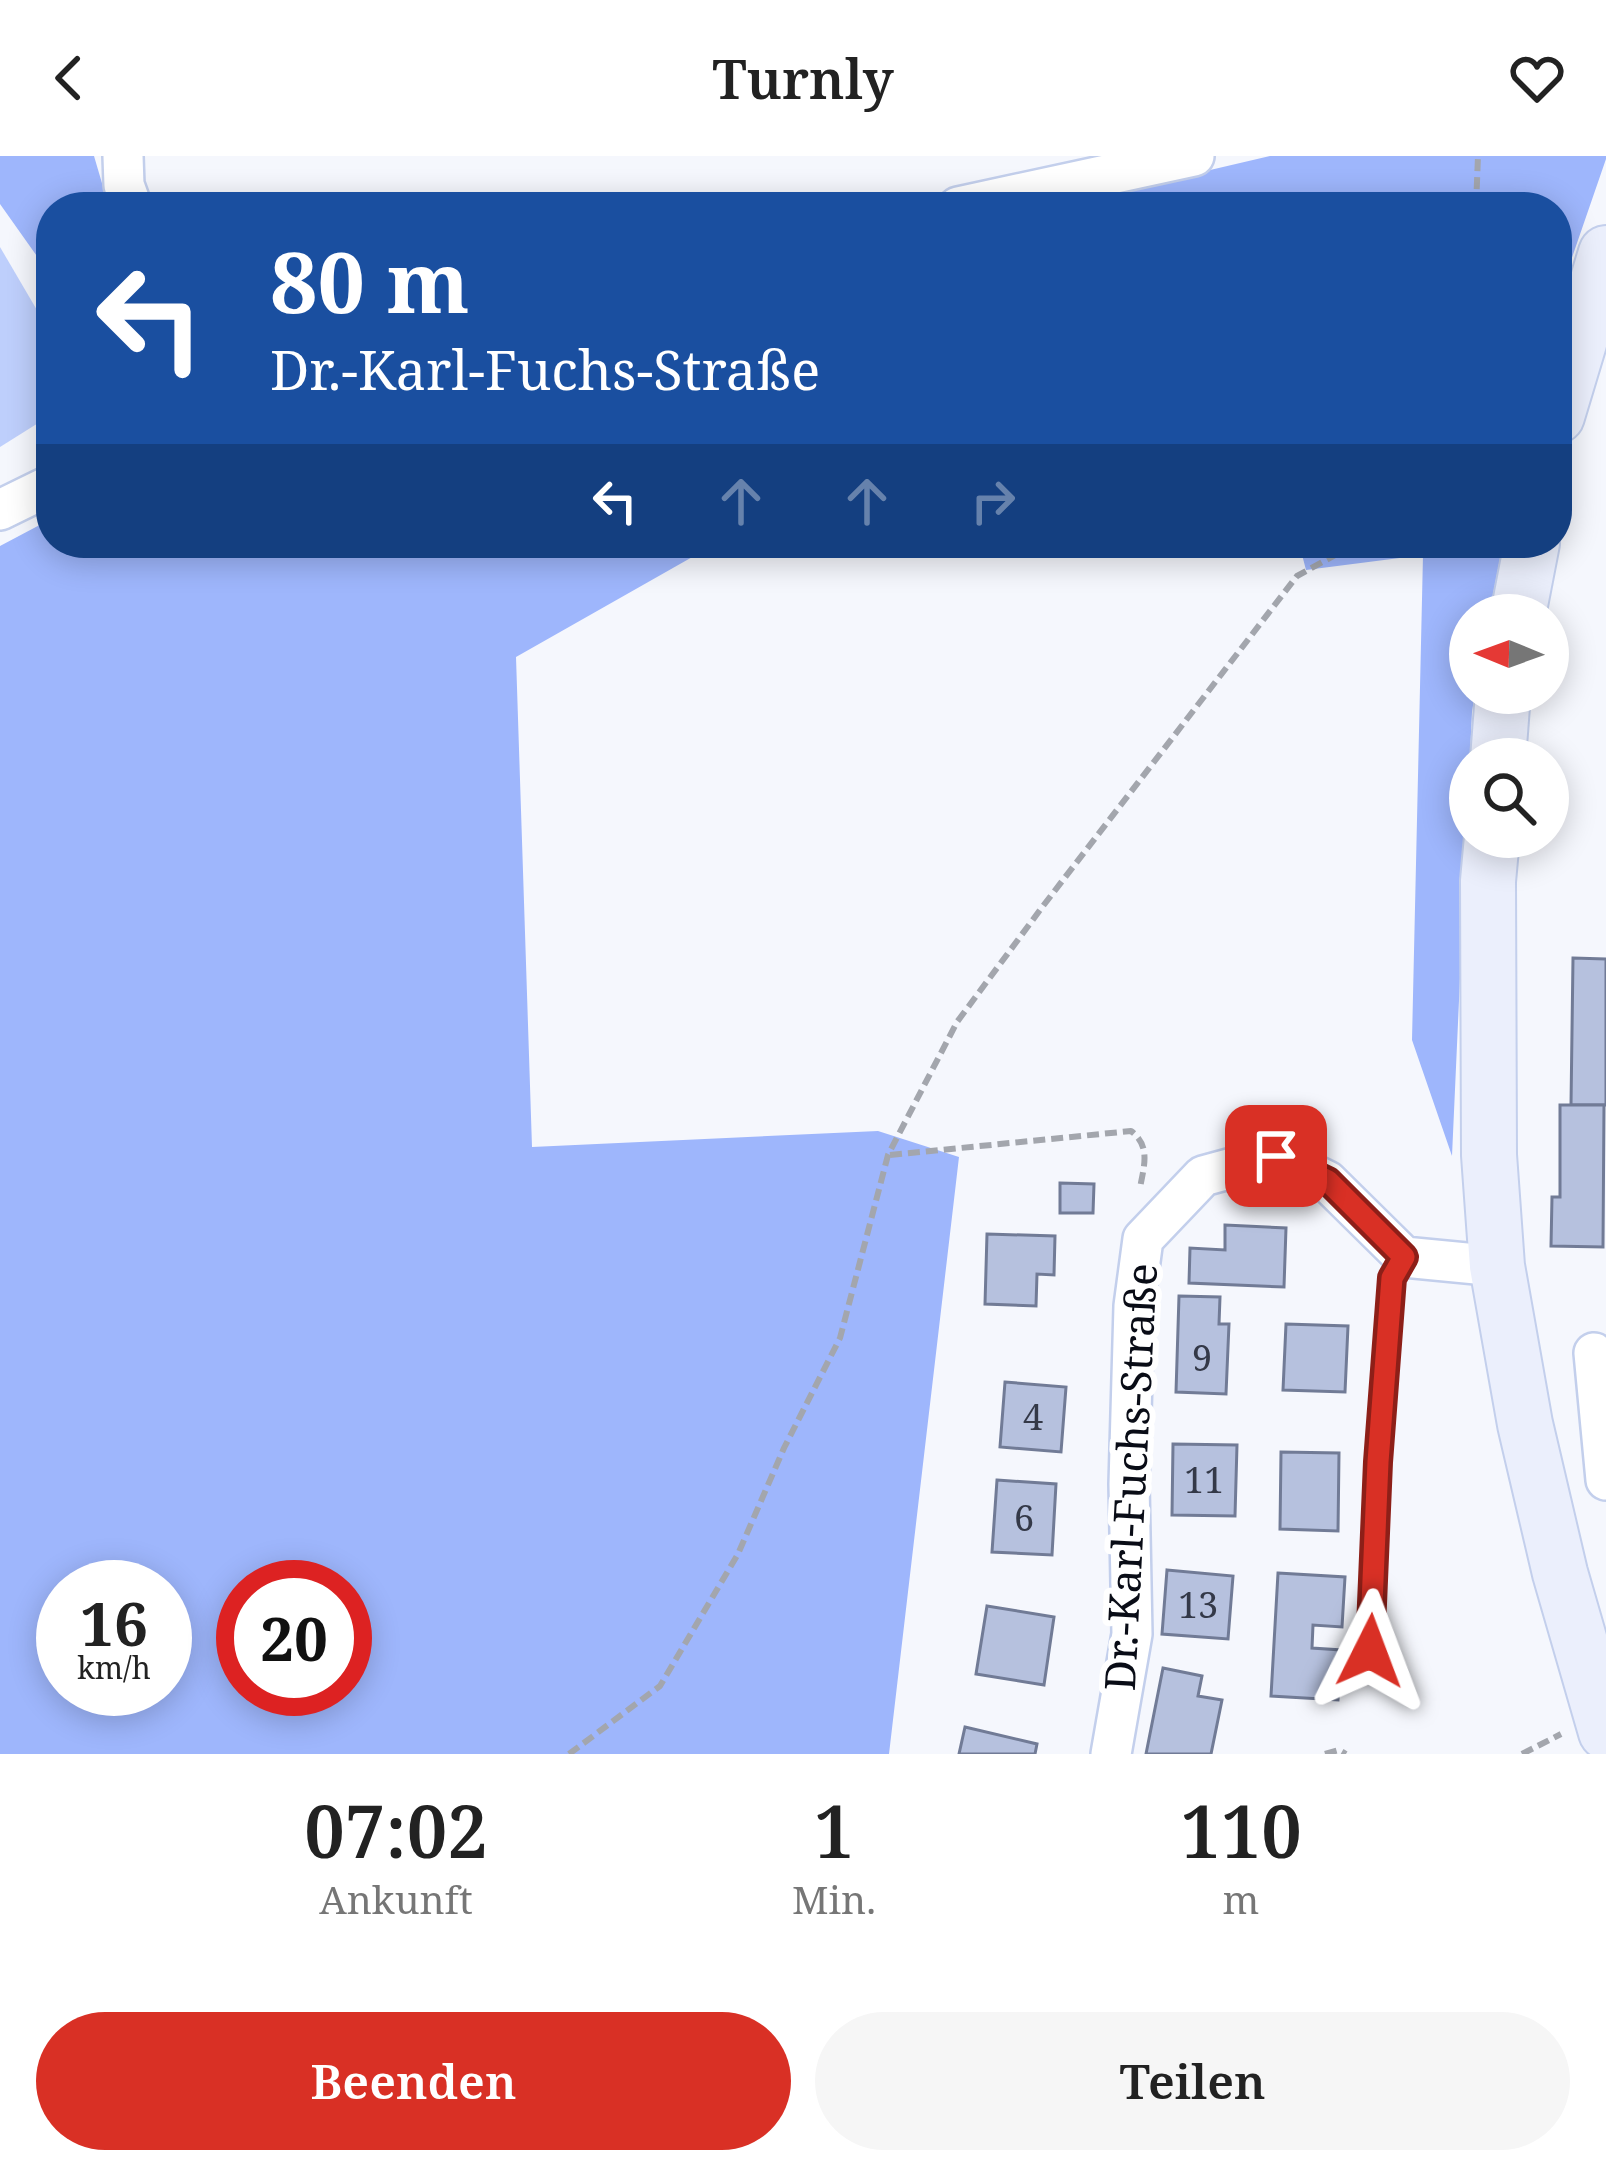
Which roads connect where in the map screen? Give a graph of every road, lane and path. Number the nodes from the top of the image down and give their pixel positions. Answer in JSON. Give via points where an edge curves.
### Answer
{"nodes":[{"id":1,"x":123,"y":156,"type":"edge"},
{"id":2,"x":1194,"y":156,"type":"edge"},
{"id":3,"x":1478,"y":156,"type":"edge"},
{"id":4,"x":127,"y":192,"type":"edge"},
{"id":5,"x":1027,"y":192,"type":"edge"},
{"id":6,"x":1477,"y":192,"type":"edge"},
{"id":7,"x":1606,"y":253,"type":"edge"},
{"id":8,"x":1572,"y":366,"type":"edge"},
{"id":9,"x":36,"y":492,"type":"edge"},
{"id":10,"x":0,"y":510,"type":"edge"},
{"id":11,"x":1330,"y":558,"type":"edge"},
{"id":12,"x":1529,"y":558,"type":"edge"},
{"id":13,"x":1522,"y":594,"type":"edge"},
{"id":14,"x":1490,"y":858,"type":"edge"},
{"id":15,"x":888,"y":1155,"type":"junction"},
{"id":16,"x":1143,"y":1239,"type":"junction"},
{"id":17,"x":1404,"y":1257,"type":"junction"},
{"id":18,"x":1497,"y":1266,"type":"junction"},
{"id":19,"x":1594,"y":1353,"type":"dead end"},
{"id":20,"x":1606,"y":1480,"type":"edge"},
{"id":21,"x":1370,"y":1651,"type":"dead end"},
{"id":22,"x":1606,"y":1732,"type":"edge"},
{"id":23,"x":569,"y":1754,"type":"edge"},
{"id":24,"x":1111,"y":1754,"type":"edge"},
{"id":25,"x":1325,"y":1754,"type":"edge"},
{"id":26,"x":1346,"y":1754,"type":"edge"}],
"edges":[{"from":1,"to":4,"type":"street"},
{"from":2,"to":5,"type":"street"},
{"from":3,"to":6,"type":"path"},
{"from":7,"to":8,"type":"street"},
{"from":9,"to":10,"type":"street"},
{"from":11,"to":15,"type":"path","via":[[1297,576],[1043,905],[957,1022]]},
{"from":12,"to":13,"type":"street"},
{"from":14,"to":18,"type":"street","via":[[1489,1155]]},
{"from":15,"to":16,"type":"path","via":[[1131,1131],[1146,1157]]},
{"from":15,"to":23,"type":"path","via":[[840,1338],[738,1554],[660,1686]]},
{"from":16,"to":17,"type":"street","name":"Dr.-Karl-Fuchs-Straße","via":[[1203,1176],[1276,1156],[1328,1181]]},
{"from":16,"to":24,"type":"street","name":"Dr.-Karl-Fuchs-Straße","via":[[1129,1484],[1132,1634]]},
{"from":17,"to":18,"type":"street"},
{"from":17,"to":21,"type":"lane","via":[[1392,1278]]},
{"from":18,"to":22,"type":"street","via":[[1525,1424]]},
{"from":19,"to":20,"type":"street"},
{"from":25,"to":26,"type":"path"}]}
